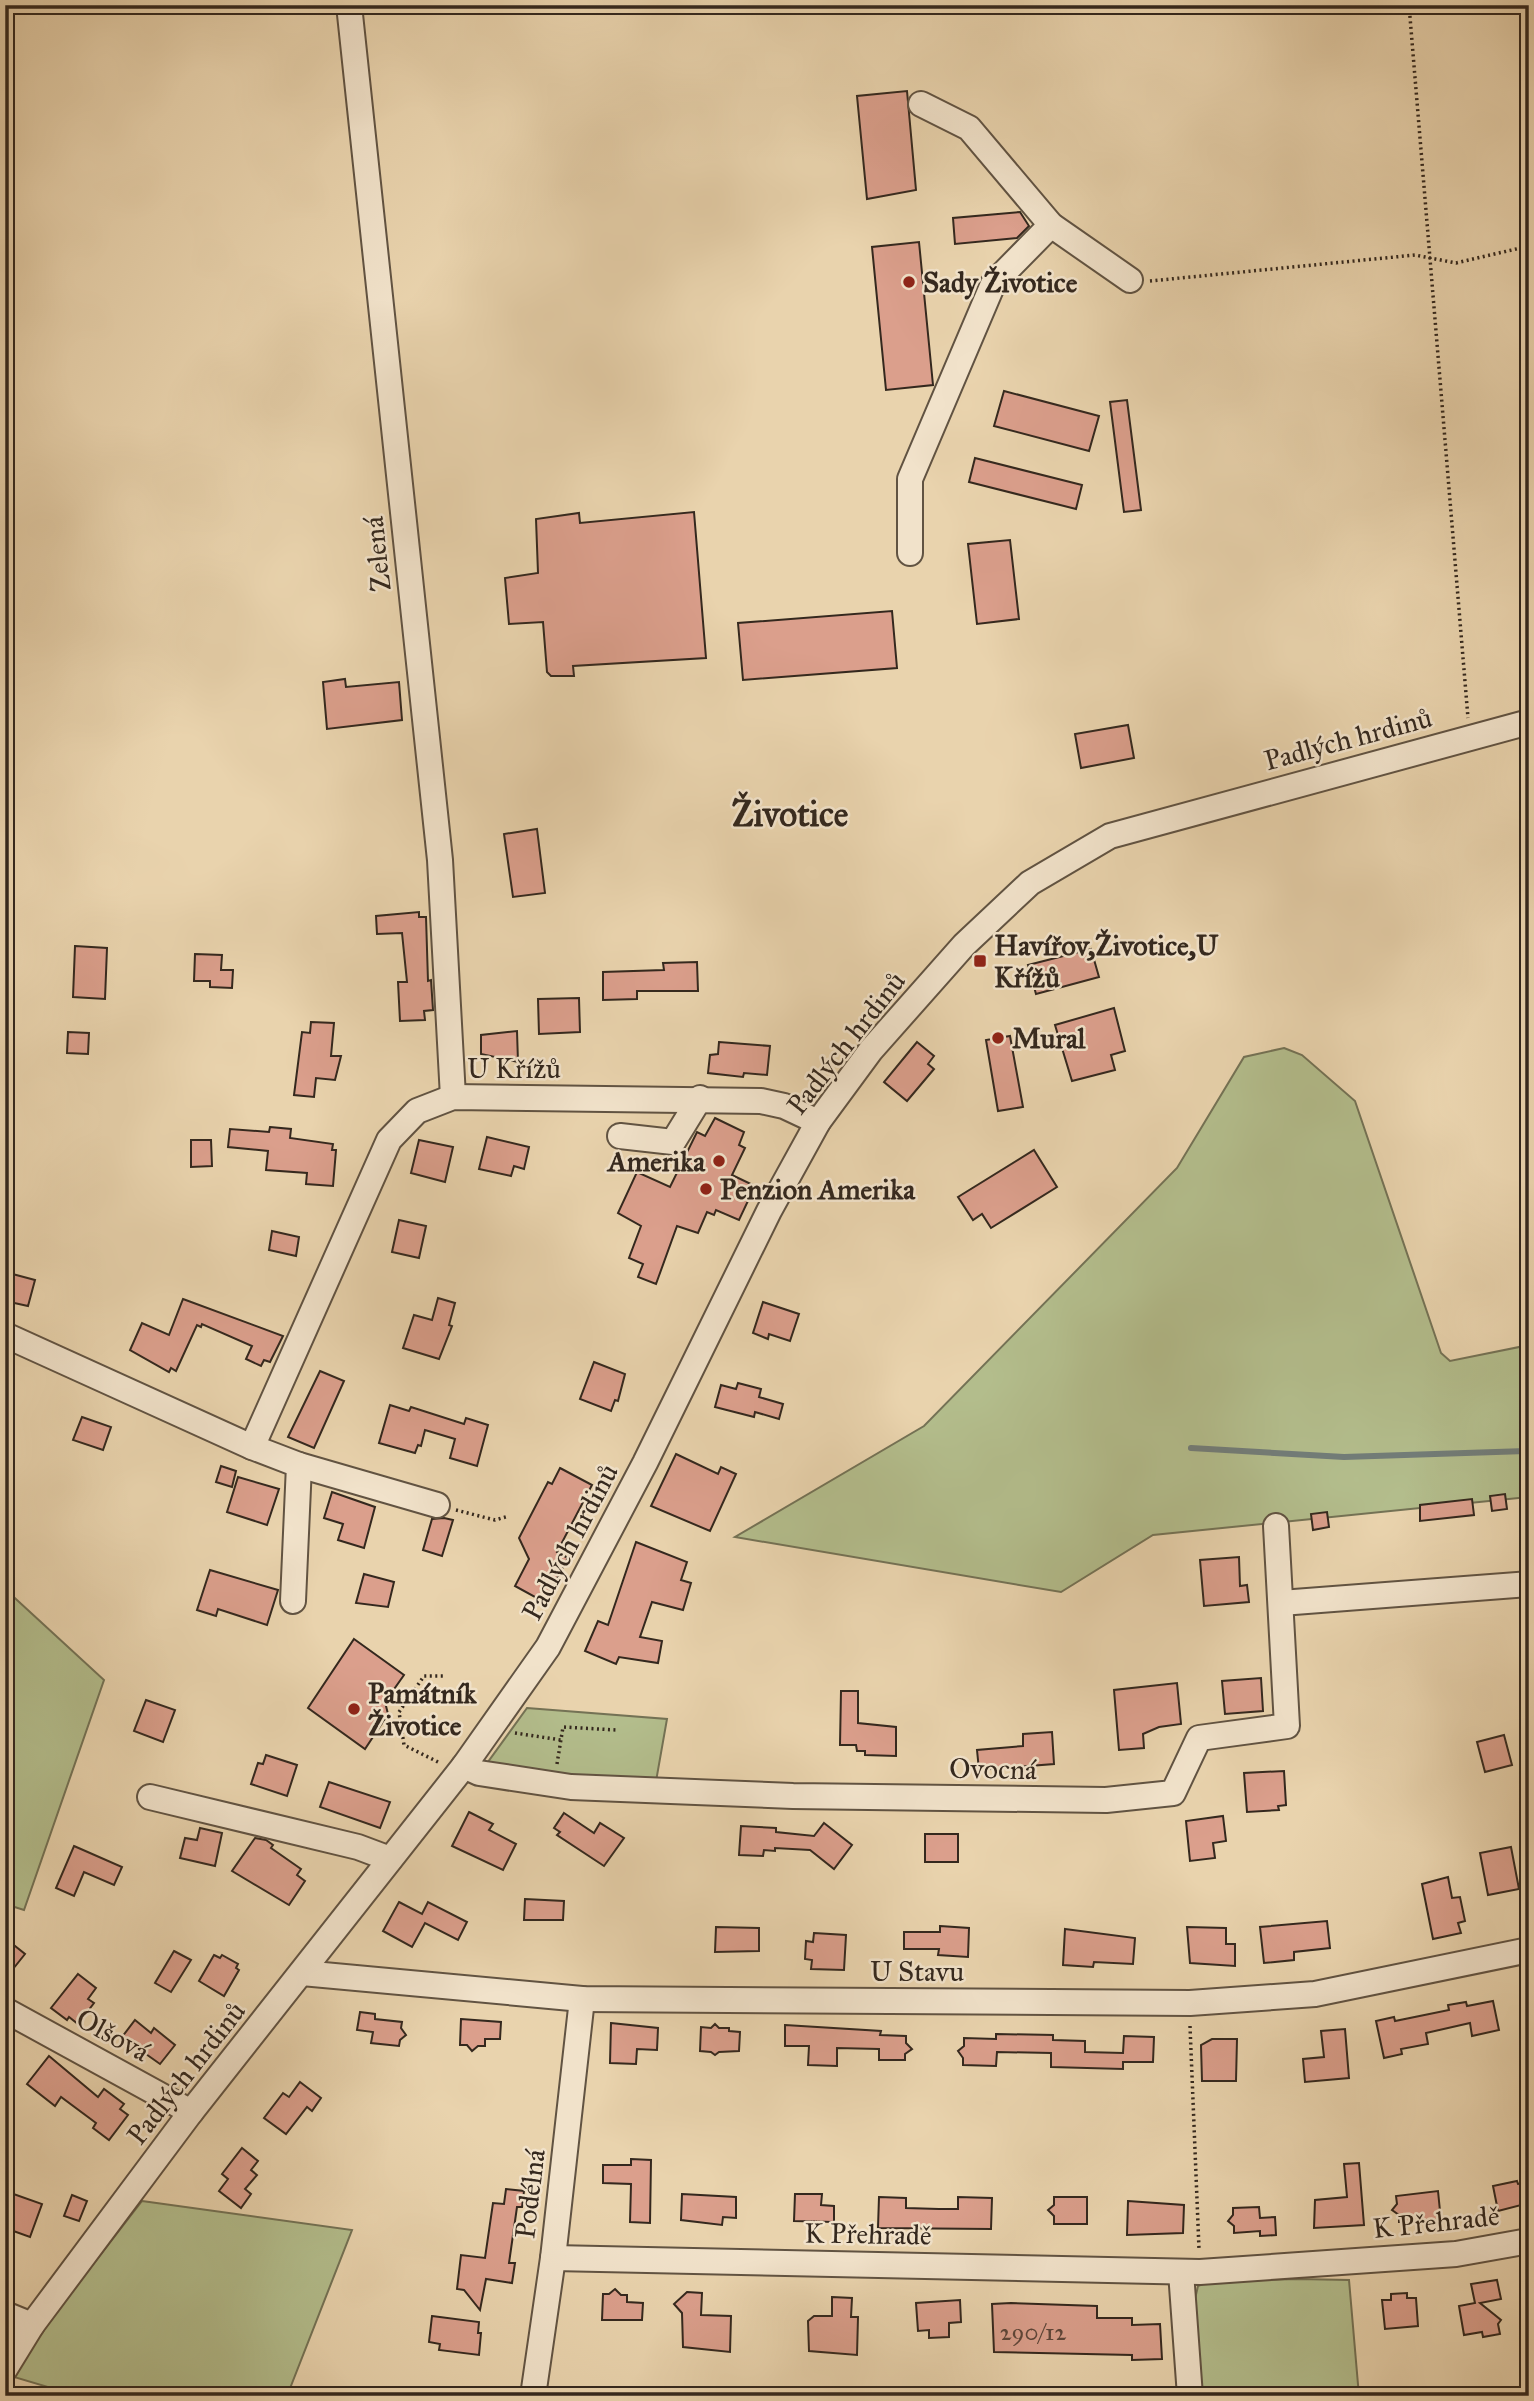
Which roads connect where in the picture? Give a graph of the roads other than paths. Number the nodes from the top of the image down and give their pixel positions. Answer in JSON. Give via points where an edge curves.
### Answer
{"nodes":[{"id":1,"x":349,"y":5,"type":"edge"},
{"id":2,"x":921,"y":104,"type":"dead end"},
{"id":3,"x":1051,"y":225,"type":"junction"},
{"id":4,"x":1130,"y":280,"type":"road end"},
{"id":5,"x":910,"y":553,"type":"dead end"},
{"id":6,"x":1529,"y":722,"type":"edge"},
{"id":7,"x":453,"y":1097,"type":"junction"},
{"id":8,"x":700,"y":1098,"type":"junction"},
{"id":9,"x":818,"y":1122,"type":"junction"},
{"id":10,"x":620,"y":1136,"type":"dead end"},
{"id":11,"x":5,"y":1335,"type":"edge"},
{"id":12,"x":252,"y":1447,"type":"junction"},
{"id":13,"x":299,"y":1465,"type":"junction"},
{"id":14,"x":437,"y":1505,"type":"road end"},
{"id":15,"x":1276,"y":1526,"type":"dead end"},
{"id":16,"x":1529,"y":1584,"type":"edge"},
{"id":17,"x":293,"y":1601,"type":"dead end"},
{"id":18,"x":1281,"y":1603,"type":"junction"},
{"id":19,"x":461,"y":1770,"type":"junction"},
{"id":20,"x":150,"y":1797,"type":"dead end"},
{"id":21,"x":390,"y":1859,"type":"junction"},
{"id":22,"x":1529,"y":1950,"type":"edge"},
{"id":23,"x":302,"y":1973,"type":"junction"},
{"id":24,"x":582,"y":1999,"type":"junction"},
{"id":25,"x":5,"y":2010,"type":"edge"},
{"id":26,"x":191,"y":2112,"type":"junction"},
{"id":27,"x":1529,"y":2241,"type":"edge"},
{"id":28,"x":553,"y":2258,"type":"junction"},
{"id":29,"x":1191,"y":2272,"type":"junction"},
{"id":30,"x":5,"y":2314,"type":"edge"},
{"id":31,"x":32,"y":2325,"type":"junction"},
{"id":32,"x":5,"y":2369,"type":"edge"},
{"id":33,"x":533,"y":2396,"type":"edge"},
{"id":34,"x":1190,"y":2396,"type":"edge"}],
"edges":[{"from":1,"to":7,"type":"street","name":"Zelená","via":[[440,860]]},
{"from":2,"to":3,"type":"street","via":[[969,128]]},
{"from":3,"to":4,"type":"street"},
{"from":3,"to":5,"type":"street","via":[[993,284],[983,306],[910,479]]},
{"from":6,"to":9,"type":"street","name":"Padlých hrdinů","via":[[1177,815],[1110,836],[1066,859],[1030,883],[964,945],[871,1050]]},
{"from":7,"to":8,"type":"street","name":"U Křížů"},
{"from":7,"to":12,"type":"street","name":"U Křížů","via":[[417,1111],[389,1140]]},
{"from":8,"to":9,"type":"street","name":"U Křížů","via":[[761,1101]]},
{"from":8,"to":10,"type":"street","via":[[673,1142]]},
{"from":9,"to":19,"type":"street","name":"Padlých hrdinů","via":[[548,1647]]},
{"from":11,"to":12,"type":"street"},
{"from":12,"to":13,"type":"street"},
{"from":13,"to":14,"type":"street"},
{"from":13,"to":17,"type":"street"},
{"from":15,"to":18,"type":"street","name":"Ovocná"},
{"from":16,"to":18,"type":"street"},
{"from":18,"to":19,"type":"street","name":"Ovocná","via":[[1287,1726],[1199,1738],[1173,1793],[1106,1800],[793,1796],[571,1787]]},
{"from":19,"to":21,"type":"street","name":"Padlých hrdinů"},
{"from":20,"to":21,"type":"street","via":[[358,1847]]},
{"from":21,"to":23,"type":"street","name":"Padlých hrdinů"},
{"from":22,"to":24,"type":"street","name":"U Stavu","via":[[1315,1994],[1189,2003]]},
{"from":23,"to":24,"type":"street","name":"U Stavu"},
{"from":23,"to":26,"type":"street","name":"Padlých hrdinů"},
{"from":24,"to":28,"type":"street","name":"Podélná"},
{"from":25,"to":26,"type":"street","name":"Olšová"},
{"from":26,"to":31,"type":"street","name":"Padlých hrdinů"},
{"from":27,"to":29,"type":"street","name":"K Přehradě","via":[[1456,2254]]},
{"from":28,"to":29,"type":"street","name":"K Přehradě"},
{"from":28,"to":33,"type":"street","name":"Podélná"},
{"from":29,"to":34,"type":"street"},
{"from":30,"to":31,"type":"street"},
{"from":31,"to":32,"type":"street","name":"Padlých hrdinů"}]}
